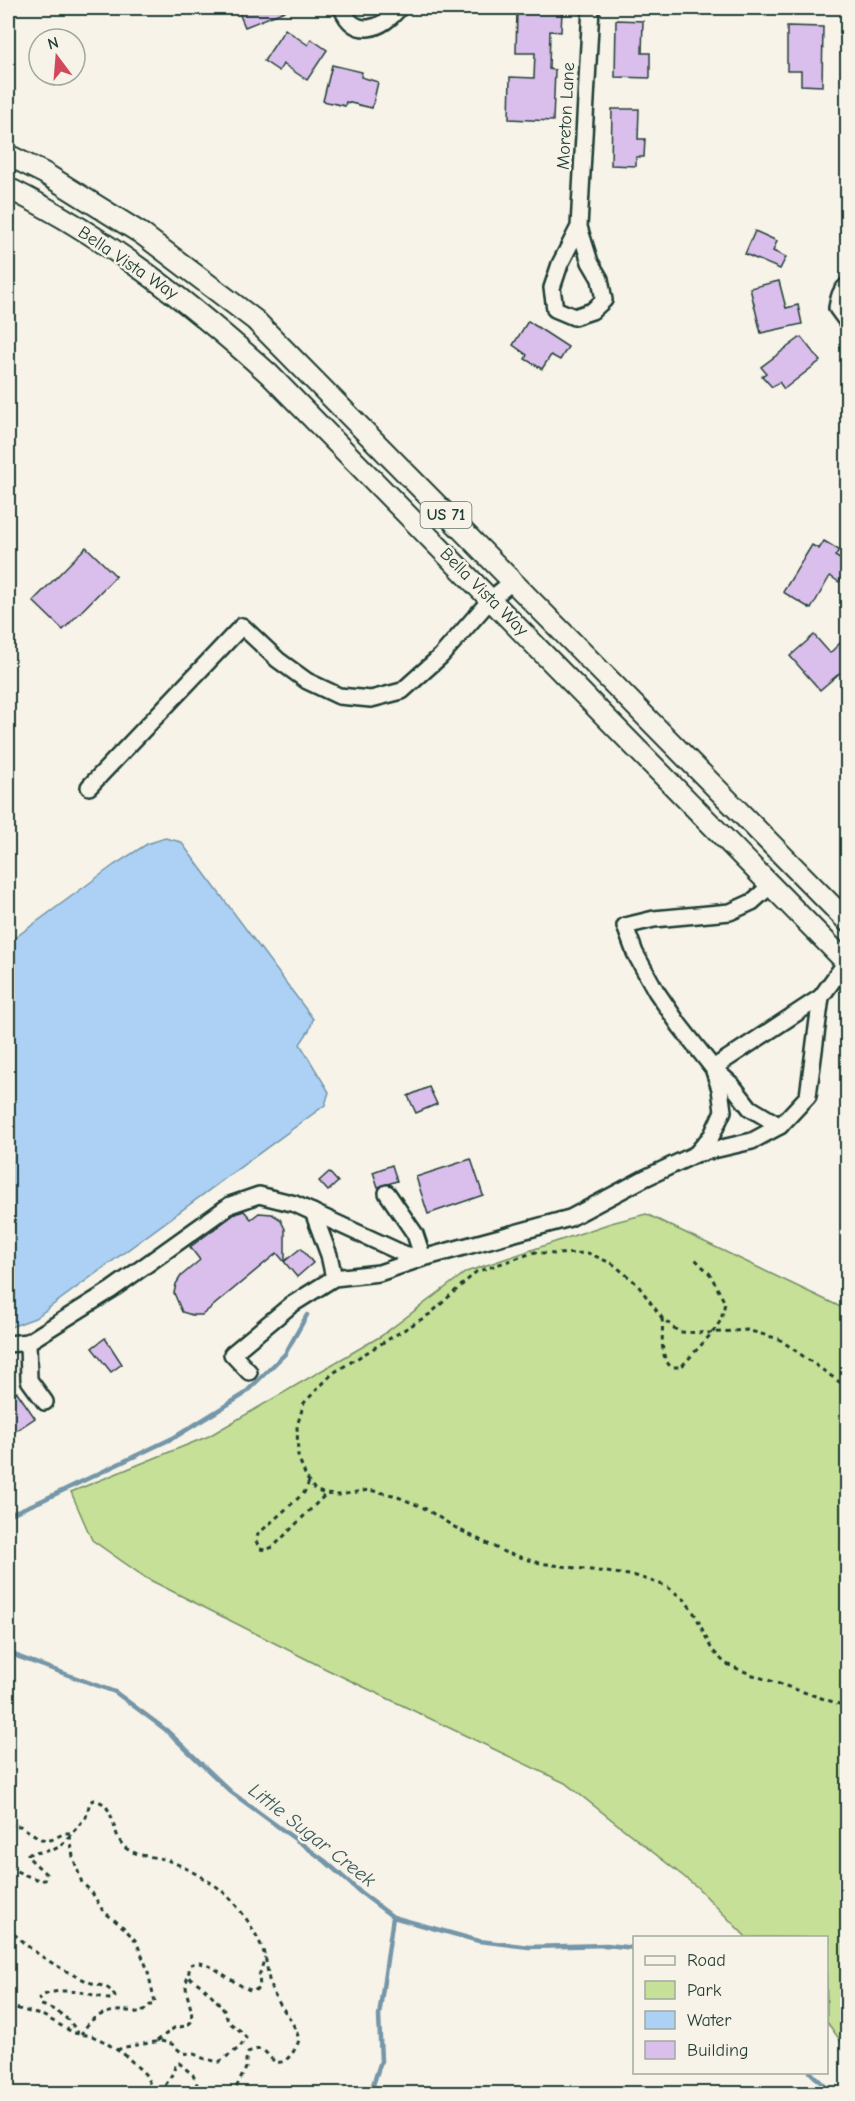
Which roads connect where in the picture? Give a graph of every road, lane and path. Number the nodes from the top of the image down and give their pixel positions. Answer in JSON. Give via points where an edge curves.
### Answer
{"nodes":[{"id":1,"x":342,"y":8,"type":"edge"},
{"id":2,"x":399,"y":8,"type":"edge"},
{"id":3,"x":591,"y":8,"type":"edge"},
{"id":4,"x":8,"y":155,"type":"edge"},
{"id":5,"x":8,"y":189,"type":"edge"},
{"id":6,"x":579,"y":227,"type":"junction"},
{"id":7,"x":848,"y":285,"type":"edge"},
{"id":8,"x":848,"y":323,"type":"edge"},
{"id":9,"x":513,"y":581,"type":"junction"},
{"id":10,"x":491,"y":599,"type":"junction"},
{"id":11,"x":89,"y":787,"type":"dead end"},
{"id":12,"x":771,"y":885,"type":"junction"},
{"id":13,"x":848,"y":922,"type":"edge"},
{"id":14,"x":847,"y":963,"type":"edge"},
{"id":15,"x":822,"y":997,"type":"junction"},
{"id":16,"x":713,"y":1068,"type":"junction"},
{"id":17,"x":780,"y":1126,"type":"junction"},
{"id":18,"x":696,"y":1154,"type":"junction"},
{"id":19,"x":387,"y":1193,"type":"dead end"},
{"id":20,"x":313,"y":1212,"type":"junction"},
{"id":21,"x":423,"y":1258,"type":"junction"},
{"id":22,"x":694,"y":1258,"type":"dead end"},
{"id":23,"x":334,"y":1278,"type":"junction"},
{"id":24,"x":662,"y":1318,"type":"junction"},
{"id":25,"x":713,"y":1332,"type":"junction"},
{"id":26,"x":28,"y":1342,"type":"junction"},
{"id":27,"x":8,"y":1344,"type":"edge"},
{"id":28,"x":249,"y":1372,"type":"dead end"},
{"id":29,"x":848,"y":1388,"type":"edge"},
{"id":30,"x":45,"y":1402,"type":"dead end"},
{"id":31,"x":309,"y":1482,"type":"junction"},
{"id":32,"x":325,"y":1494,"type":"junction"},
{"id":33,"x":848,"y":1707,"type":"edge"},
{"id":34,"x":8,"y":1825,"type":"edge"},
{"id":35,"x":71,"y":1834,"type":"junction"},
{"id":36,"x":8,"y":1868,"type":"edge"},
{"id":37,"x":8,"y":1927,"type":"edge"},
{"id":38,"x":265,"y":1957,"type":"junction"},
{"id":39,"x":188,"y":1977,"type":"junction"},
{"id":40,"x":8,"y":2006,"type":"edge"},
{"id":41,"x":80,"y":2033,"type":"junction"},
{"id":42,"x":156,"y":2042,"type":"junction"},
{"id":43,"x":117,"y":2050,"type":"junction"},
{"id":44,"x":155,"y":2094,"type":"edge"},
{"id":45,"x":162,"y":2094,"type":"edge"},
{"id":46,"x":201,"y":2094,"type":"edge"},
{"id":47,"x":233,"y":2094,"type":"edge"}],
"edges":[{"from":1,"to":2,"type":"street","via":[[346,19],[370,29],[387,21]]},
{"from":3,"to":6,"type":"street","name":"Moreton Lane"},
{"from":4,"to":9,"type":"main road","name":"Bella Vista Way","number":"US 71","via":[[142,234],[255,320]]},
{"from":5,"to":10,"type":"main road","name":"Bella Vista Way","number":"US 71","via":[[128,259],[210,321],[269,374]]},
{"from":6,"to":6,"type":"street","name":"Moreton Lane","via":[[552,288],[555,309],[574,317],[592,312],[604,300],[600,279]]},
{"from":7,"to":8,"type":"street","via":[[843,288],[837,308]]},
{"from":9,"to":10,"type":"street"},
{"from":9,"to":13,"type":"main road","name":"Bella Vista Way","number":"US 71"},
{"from":10,"to":11,"type":"street","via":[[441,656],[402,691],[371,699],[339,696],[308,681],[278,660],[242,626]]},
{"from":10,"to":12,"type":"main road","name":"Bella Vista Way","number":"US 71"},
{"from":12,"to":14,"type":"main road","name":"Bella Vista Way","number":"US 71"},
{"from":12,"to":16,"type":"street","via":[[752,902],[730,912],[654,918],[625,926],[656,991]]},
{"from":14,"to":15,"type":"street"},
{"from":15,"to":16,"type":"street"},
{"from":15,"to":17,"type":"street","via":[[808,1096]]},
{"from":16,"to":17,"type":"street","via":[[750,1108]]},
{"from":16,"to":18,"type":"street","via":[[723,1111],[712,1135]]},
{"from":17,"to":18,"type":"street","via":[[752,1141]]},
{"from":18,"to":21,"type":"street","via":[[570,1218]]},
{"from":19,"to":21,"type":"street","via":[[415,1234]]},
{"from":20,"to":21,"type":"street","via":[[404,1254]]},
{"from":20,"to":23,"type":"street"},
{"from":20,"to":26,"type":"street","via":[[259,1195],[230,1205],[111,1290]]},
{"from":21,"to":23,"type":"street","via":[[379,1274]]},
{"from":22,"to":25,"type":"path","via":[[710,1274],[725,1303]]},
{"from":23,"to":28,"type":"street","via":[[291,1305],[232,1354]]},
{"from":24,"to":25,"type":"path","via":[[679,1332]]},
{"from":24,"to":25,"type":"path","via":[[662,1353],[671,1367],[681,1367]]},
{"from":24,"to":31,"type":"path","via":[[637,1284],[613,1264],[588,1253],[535,1252],[476,1272],[430,1314],[333,1373],[304,1403],[297,1426],[298,1456]]},
{"from":25,"to":29,"type":"path","via":[[747,1330],[779,1339]]},
{"from":26,"to":27,"type":"street"},
{"from":26,"to":30,"type":"street","via":[[29,1380]]},
{"from":31,"to":32,"type":"path"},
{"from":31,"to":32,"type":"path","via":[[304,1493],[258,1534],[260,1549],[273,1547]]},
{"from":32,"to":33,"type":"path","via":[[369,1490],[393,1495],[504,1552],[539,1563],[636,1576],[666,1586],[685,1599],[712,1650],[726,1664]]},
{"from":34,"to":35,"type":"path","via":[[20,1826],[41,1839]]},
{"from":35,"to":36,"type":"path","via":[[53,1850],[28,1854],[46,1874],[45,1880]]},
{"from":35,"to":38,"type":"path","via":[[86,1817],[90,1802],[106,1805],[115,1834],[126,1849],[176,1864],[230,1897]]},
{"from":35,"to":41,"type":"path","via":[[73,1857],[82,1883],[103,1911],[136,1941],[155,2002],[140,2014],[123,2009],[104,2014],[90,2021]]},
{"from":37,"to":41,"type":"path","via":[[55,1964],[113,1991],[115,1997],[109,2000],[71,1992],[53,1992],[39,1998],[41,2005],[57,2011]]},
{"from":38,"to":39,"type":"path","via":[[260,1987],[254,1991],[202,1962],[190,1965]]},
{"from":38,"to":47,"type":"path","via":[[274,1995],[289,2015],[299,2040],[280,2063],[264,2051],[248,2053],[246,2068]]},
{"from":39,"to":42,"type":"path","via":[[185,1983],[191,2022],[174,2028]]},
{"from":39,"to":42,"type":"path","via":[[207,1991],[246,2038],[217,2062],[182,2053],[172,2044]]},
{"from":40,"to":41,"type":"path","via":[[44,2016]]},
{"from":41,"to":43,"type":"path"},
{"from":42,"to":43,"type":"path"},
{"from":43,"to":44,"type":"path","via":[[145,2074]]},
{"from":45,"to":46,"type":"path","via":[[179,2063],[193,2075]]}]}
